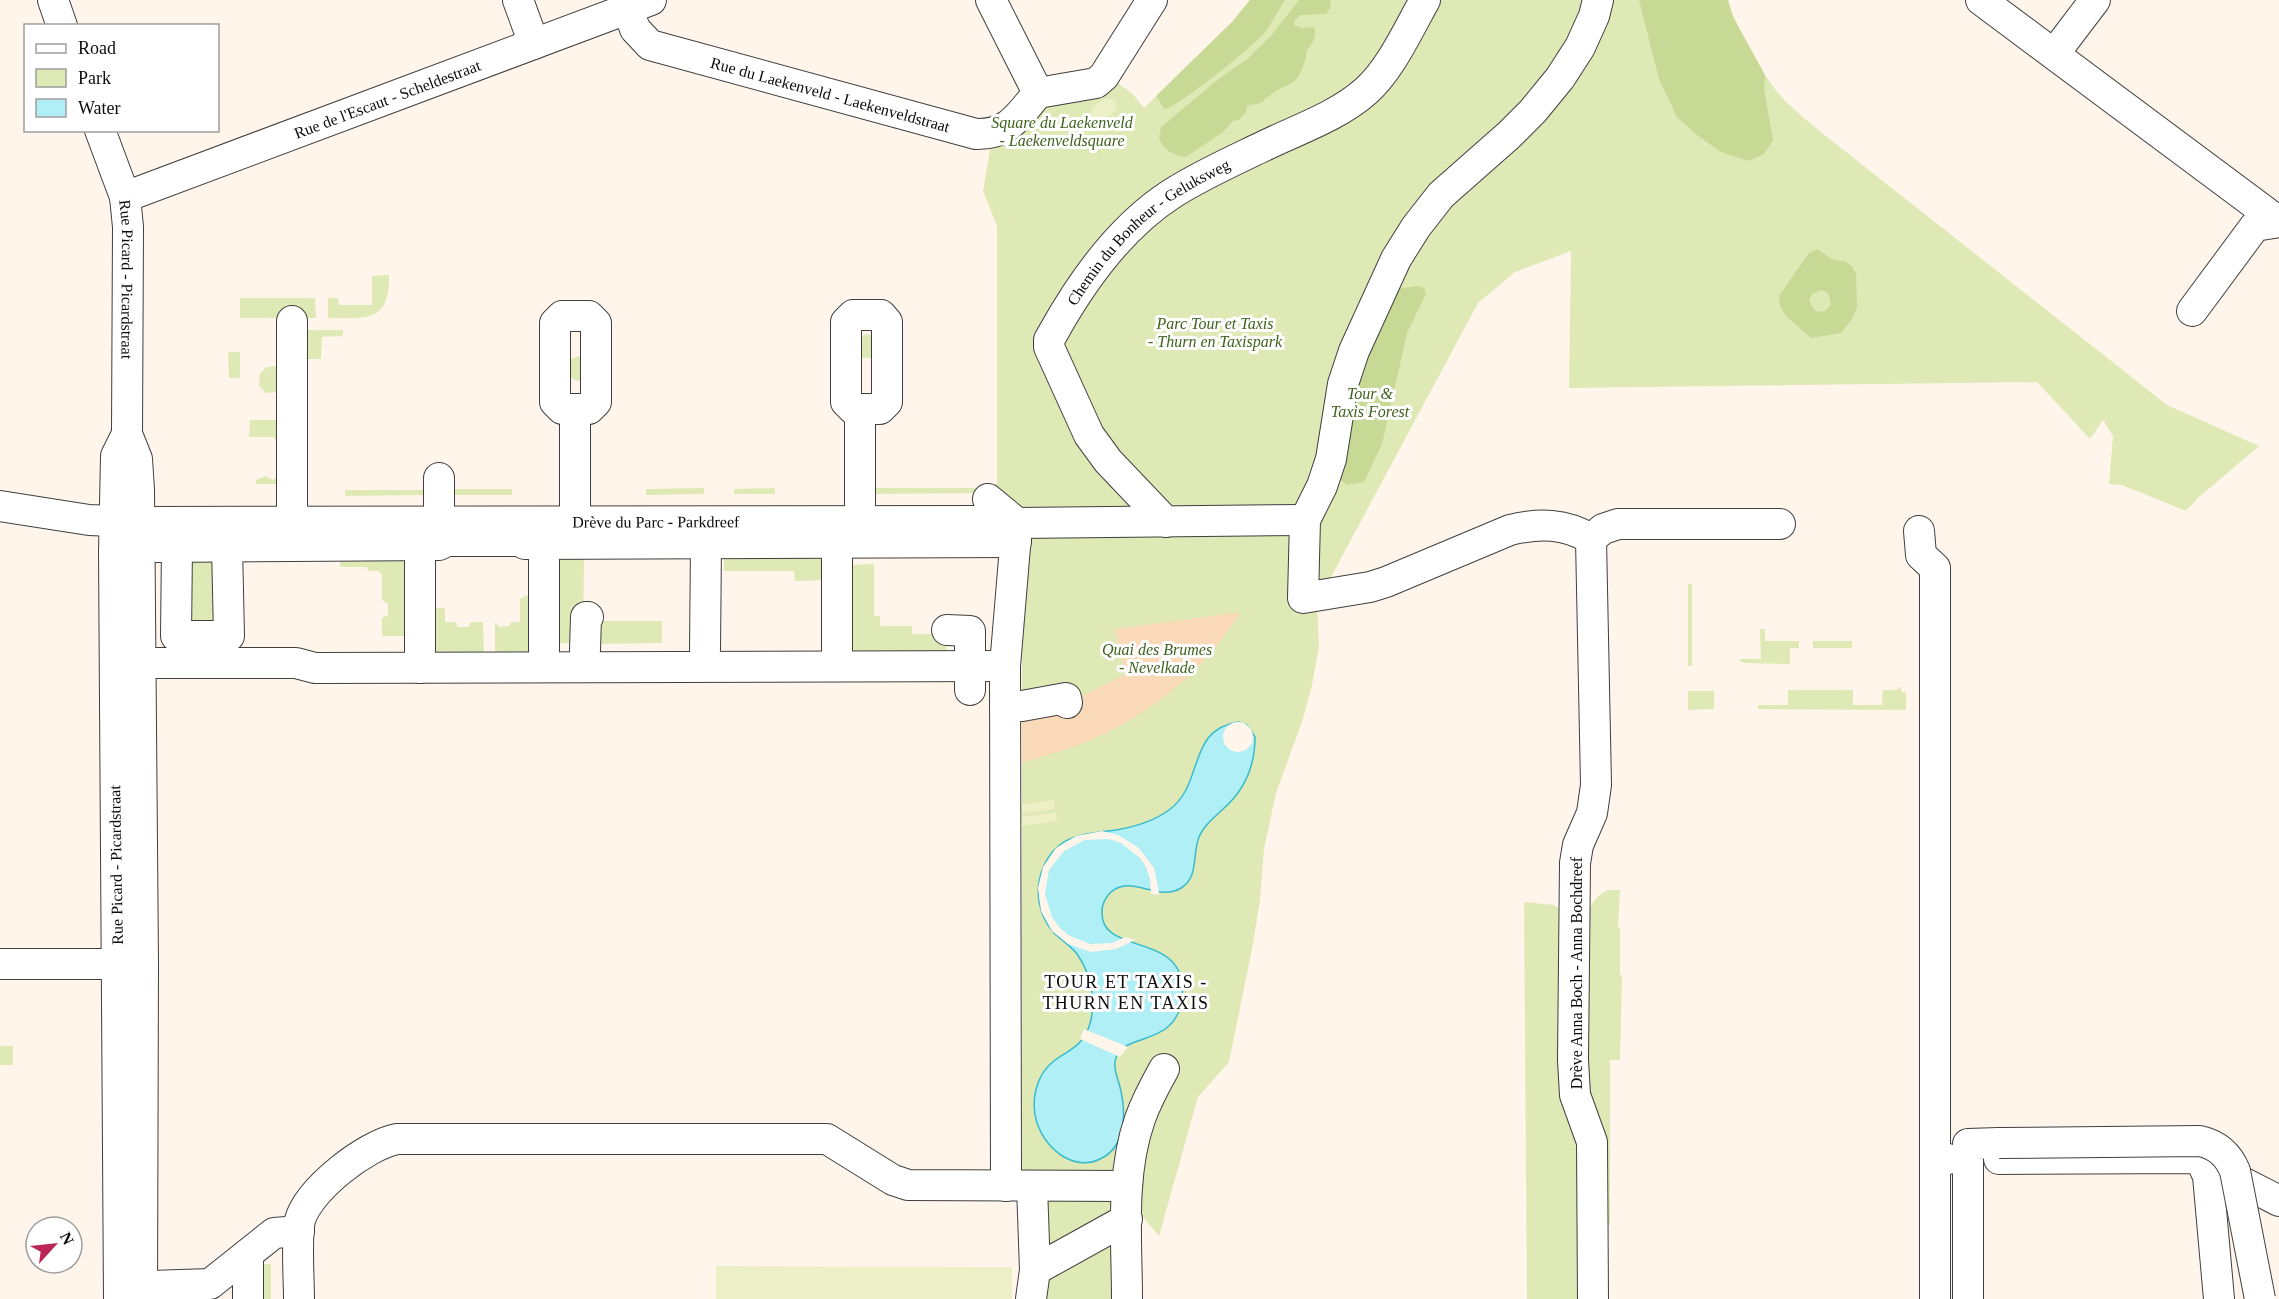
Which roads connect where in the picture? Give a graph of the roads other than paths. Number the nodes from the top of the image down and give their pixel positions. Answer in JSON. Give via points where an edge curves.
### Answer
{"nodes":[{"id":1,"x":53,"y":0,"type":"edge"},
{"id":2,"x":991,"y":0,"type":"edge"},
{"id":3,"x":1152,"y":0,"type":"edge"},
{"id":4,"x":1425,"y":0,"type":"edge"},
{"id":5,"x":1598,"y":0,"type":"edge"},
{"id":6,"x":1981,"y":0,"type":"edge"},
{"id":7,"x":2095,"y":0,"type":"edge"},
{"id":8,"x":515,"y":1,"type":"edge"},
{"id":9,"x":640,"y":4,"type":"edge"},
{"id":10,"x":61,"y":24,"type":"edge"},
{"id":11,"x":534,"y":44,"type":"junction"},
{"id":12,"x":2054,"y":54,"type":"junction"},
{"id":13,"x":1038,"y":93,"type":"junction"},
{"id":14,"x":101,"y":132,"type":"edge"},
{"id":15,"x":125,"y":197,"type":"junction"},
{"id":16,"x":2279,"y":222,"type":"edge"},
{"id":17,"x":2192,"y":311,"type":"dead end"},
{"id":18,"x":292,"y":321,"type":"dead end"},
{"id":19,"x":575,"y":409,"type":"dead end"},
{"id":20,"x":860,"y":409,"type":"dead end"},
{"id":21,"x":439,"y":478,"type":"dead end"},
{"id":22,"x":0,"y":506,"type":"edge"},
{"id":23,"x":870,"y":520,"type":"junction"},
{"id":24,"x":1305,"y":520,"type":"junction"},
{"id":25,"x":439,"y":521,"type":"junction"},
{"id":26,"x":575,"y":521,"type":"junction"},
{"id":27,"x":127,"y":522,"type":"junction"},
{"id":28,"x":292,"y":522,"type":"junction"},
{"id":29,"x":1166,"y":522,"type":"junction"},
{"id":30,"x":1005,"y":524,"type":"junction"},
{"id":31,"x":1780,"y":524,"type":"dead end"},
{"id":32,"x":1919,"y":531,"type":"dead end"},
{"id":33,"x":1591,"y":539,"type":"junction"},
{"id":34,"x":706,"y":543,"type":"junction"},
{"id":35,"x":837,"y":543,"type":"junction"},
{"id":36,"x":544,"y":544,"type":"junction"},
{"id":37,"x":420,"y":545,"type":"junction"},
{"id":38,"x":227,"y":546,"type":"junction"},
{"id":39,"x":588,"y":617,"type":"dead end"},
{"id":40,"x":946,"y":630,"type":"dead end"},
{"id":41,"x":585,"y":650,"type":"junction"},
{"id":42,"x":127,"y":663,"type":"junction"},
{"id":43,"x":689,"y":664,"type":"junction"},
{"id":44,"x":1005,"y":666,"type":"junction"},
{"id":45,"x":832,"y":668,"type":"junction"},
{"id":46,"x":542,"y":669,"type":"junction"},
{"id":47,"x":404,"y":675,"type":"junction"},
{"id":48,"x":970,"y":678,"type":"junction"},
{"id":49,"x":1067,"y":703,"type":"dead end"},
{"id":50,"x":1005,"y":707,"type":"junction"},
{"id":51,"x":0,"y":964,"type":"edge"},
{"id":52,"x":130,"y":964,"type":"junction"},
{"id":53,"x":1164,"y":1069,"type":"dead end"},
{"id":54,"x":1999,"y":1151,"type":"junction"},
{"id":55,"x":2201,"y":1161,"type":"junction"},
{"id":56,"x":1019,"y":1186,"type":"junction"},
{"id":57,"x":1127,"y":1186,"type":"junction"},
{"id":58,"x":2279,"y":1201,"type":"edge"},
{"id":59,"x":1127,"y":1219,"type":"junction"},
{"id":60,"x":299,"y":1231,"type":"junction"},
{"id":61,"x":248,"y":1254,"type":"junction"},
{"id":62,"x":1030,"y":1276,"type":"edge"},
{"id":63,"x":131,"y":1293,"type":"edge"},
{"id":64,"x":248,"y":1299,"type":"edge"},
{"id":65,"x":299,"y":1299,"type":"edge"},
{"id":66,"x":1127,"y":1299,"type":"edge"},
{"id":67,"x":1593,"y":1299,"type":"edge"},
{"id":68,"x":1935,"y":1299,"type":"edge"},
{"id":69,"x":1968,"y":1299,"type":"edge"},
{"id":70,"x":2219,"y":1299,"type":"edge"},
{"id":71,"x":2260,"y":1299,"type":"edge"}],
"edges":[{"from":1,"to":10,"type":"street"},
{"from":2,"to":13,"type":"street"},
{"from":3,"to":13,"type":"street","via":[[1096,83]]},
{"from":4,"to":29,"type":"street","name":"Chemin du Bonheur - Geluksweg","via":[[1384,71],[1366,91],[1341,109],[1206,174],[1148,211],[1096,266],[1049,340],[1089,435],[1108,461]]},
{"from":5,"to":24,"type":"street","via":[[1580,47],[1560,78],[1509,135],[1441,195],[1396,260],[1354,351],[1341,395],[1331,459]]},
{"from":6,"to":12,"type":"street"},
{"from":7,"to":12,"type":"street"},
{"from":8,"to":11,"type":"street"},
{"from":9,"to":11,"type":"street","name":"Rue de l'Escaut - Scheldestraat"},
{"from":9,"to":13,"type":"street","name":"Rue du Laekenveld - Laekenveldstraat","via":[[635,29],[650,45],[976,134],[1003,130]]},
{"from":11,"to":15,"type":"street","name":"Rue de l'Escaut - Scheldestraat"},
{"from":12,"to":16,"type":"street"},
{"from":14,"to":15,"type":"street","name":"Rue Picard - Picardstraat"},
{"from":15,"to":27,"type":"street","name":"Rue Picard - Picardstraat","via":[[127,434],[116,456]]},
{"from":16,"to":17,"type":"street","via":[[2255,226]]},
{"from":18,"to":28,"type":"street"},
{"from":19,"to":26,"type":"street"},
{"from":20,"to":23,"type":"street"},
{"from":21,"to":25,"type":"street"},
{"from":22,"to":27,"type":"street","name":"Drève du Parc - Parkdreef"},
{"from":23,"to":26,"type":"street","name":"Drève du Parc - Parkdreef"},
{"from":23,"to":30,"type":"street","name":"Drève du Parc - Parkdreef"},
{"from":24,"to":29,"type":"street"},
{"from":24,"to":33,"type":"street","via":[[1303,598],[1386,582],[1526,526],[1564,527]]},
{"from":25,"to":26,"type":"street","name":"Drève du Parc - Parkdreef"},
{"from":25,"to":28,"type":"street","name":"Drève du Parc - Parkdreef"},
{"from":27,"to":28,"type":"street","name":"Drève du Parc - Parkdreef"},
{"from":27,"to":42,"type":"street","name":"Rue Picard - Picardstraat"},
{"from":29,"to":30,"type":"street"},
{"from":30,"to":35,"type":"street"},
{"from":30,"to":44,"type":"street"},
{"from":31,"to":33,"type":"street","via":[[1618,524]]},
{"from":32,"to":68,"type":"street","via":[[1921,555],[1935,568],[1941,1160]]},
{"from":33,"to":67,"type":"street","name":"Drève Anna Boch - Anna Bochdreef","via":[[1596,784],[1592,813],[1575,863],[1573,1060],[1575,1095],[1592,1142]]},
{"from":34,"to":35,"type":"street"},
{"from":34,"to":36,"type":"street"},
{"from":34,"to":43,"type":"street"},
{"from":35,"to":45,"type":"street"},
{"from":36,"to":37,"type":"street","via":[[525,544],[519,540]]},
{"from":36,"to":46,"type":"street"},
{"from":37,"to":38,"type":"street"},
{"from":37,"to":47,"type":"street"},
{"from":38,"to":38,"type":"street","via":[[167,547],[176,636],[228,639]]},
{"from":39,"to":41,"type":"street"},
{"from":40,"to":48,"type":"street","via":[[970,631]]},
{"from":41,"to":43,"type":"street"},
{"from":41,"to":46,"type":"street"},
{"from":42,"to":47,"type":"street","via":[[290,657],[315,668]]},
{"from":42,"to":52,"type":"street","name":"Rue Picard - Picardstraat"},
{"from":43,"to":45,"type":"street"},
{"from":43,"to":46,"type":"street"},
{"from":44,"to":48,"type":"street"},
{"from":44,"to":50,"type":"street"},
{"from":45,"to":48,"type":"street"},
{"from":46,"to":47,"type":"street","via":[[489,665]]},
{"from":49,"to":50,"type":"street","via":[[1066,698]]},
{"from":50,"to":56,"type":"street","via":[[997,763],[1005,891],[997,1026]]},
{"from":51,"to":52,"type":"street"},
{"from":52,"to":63,"type":"street","name":"Rue Picard - Picardstraat"},
{"from":53,"to":57,"type":"street","via":[[1140,1119]]},
{"from":54,"to":55,"type":"street"},
{"from":54,"to":69,"type":"street","via":[[1968,1144]]},
{"from":54,"to":71,"type":"street","bridge":true,"via":[[2200,1141],[2218,1148],[2235,1171]]},
{"from":55,"to":58,"type":"street"},
{"from":55,"to":70,"type":"street","via":[[2208,1176]]},
{"from":56,"to":57,"type":"street"},
{"from":56,"to":60,"type":"street","via":[[900,1184],[827,1139],[397,1139],[361,1154],[312,1196]]},
{"from":56,"to":62,"type":"street"},
{"from":57,"to":59,"type":"street"},
{"from":59,"to":62,"type":"street"},
{"from":59,"to":66,"type":"street"},
{"from":60,"to":61,"type":"street","via":[[274,1233]]},
{"from":60,"to":65,"type":"street"},
{"from":61,"to":63,"type":"street","via":[[210,1284]]},
{"from":61,"to":64,"type":"street"}]}
